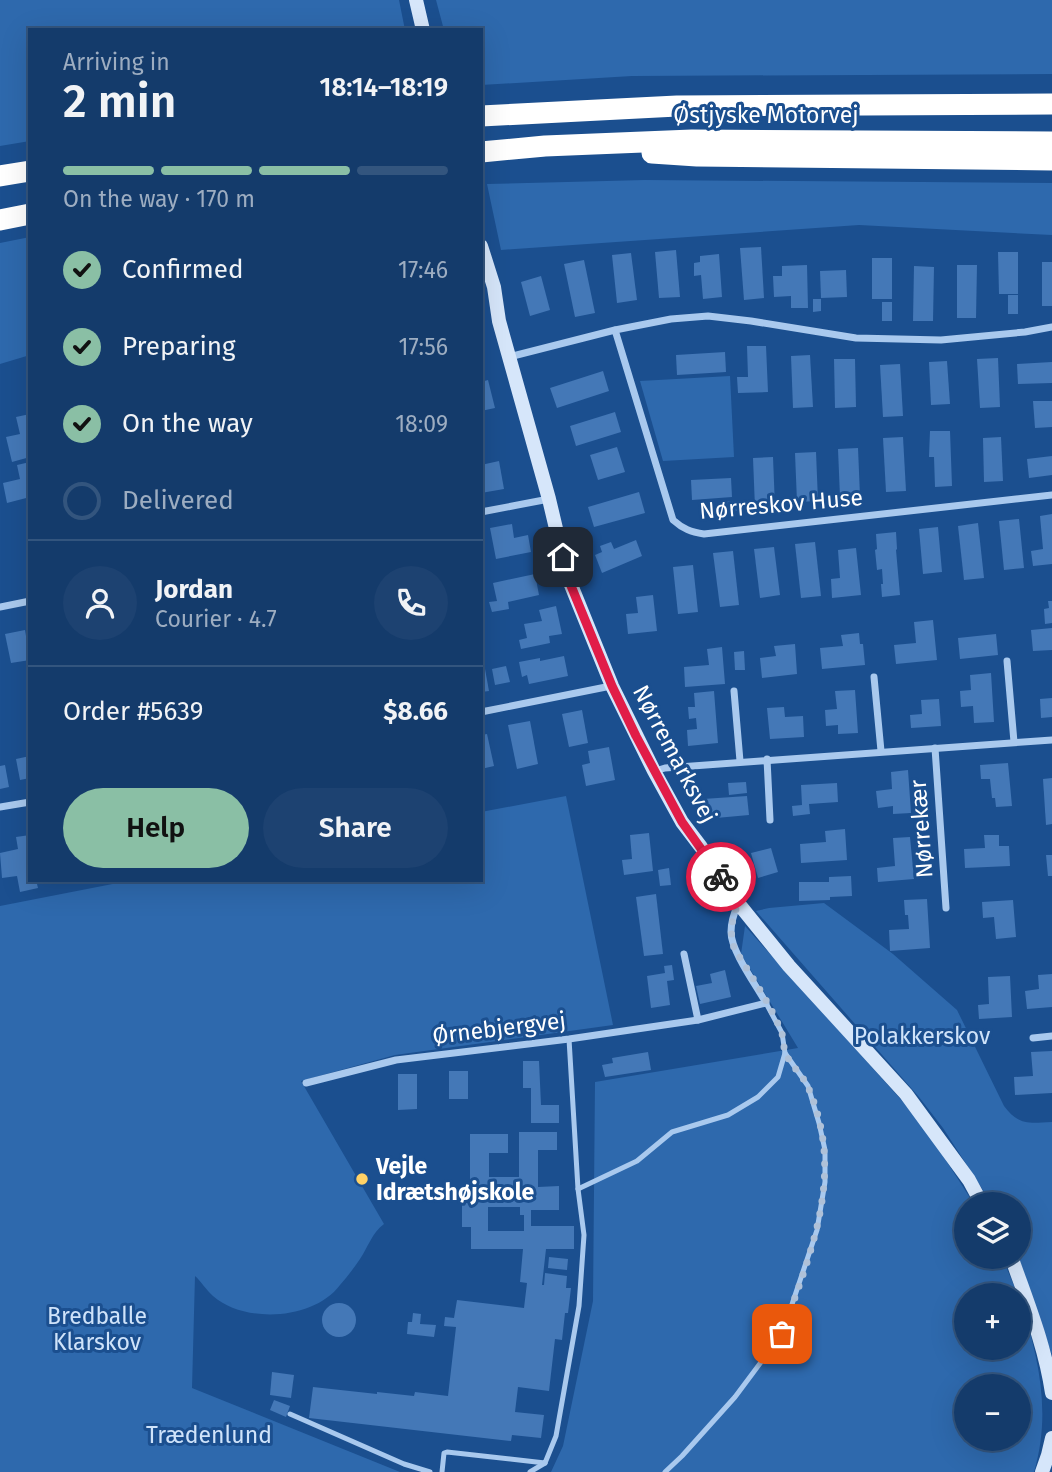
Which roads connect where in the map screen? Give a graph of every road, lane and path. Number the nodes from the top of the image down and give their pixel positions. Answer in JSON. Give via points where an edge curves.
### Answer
{"nodes":[{"id":1,"x":416,"y":0,"type":"edge"},
{"id":2,"x":423,"y":28,"type":"edge"},
{"id":3,"x":1048,"y":102,"type":"edge"},
{"id":4,"x":483,"y":116,"type":"edge"},
{"id":5,"x":1052,"y":142,"type":"edge"},
{"id":6,"x":545,"y":146,"type":"junction"},
{"id":7,"x":483,"y":152,"type":"edge"},
{"id":8,"x":1052,"y":160,"type":"edge"},
{"id":9,"x":28,"y":171,"type":"edge"},
{"id":10,"x":0,"y":176,"type":"edge"},
{"id":11,"x":28,"y":214,"type":"edge"},
{"id":12,"x":0,"y":220,"type":"edge"},
{"id":13,"x":485,"y":274,"type":"edge"},
{"id":14,"x":1052,"y":327,"type":"edge"},
{"id":15,"x":615,"y":330,"type":"junction"},
{"id":16,"x":509,"y":357,"type":"junction"},
{"id":17,"x":1052,"y":495,"type":"edge"},
{"id":18,"x":549,"y":499,"type":"junction"},
{"id":19,"x":483,"y":512,"type":"edge"},
{"id":20,"x":28,"y":601,"type":"edge"},
{"id":21,"x":0,"y":607,"type":"edge"},
{"id":22,"x":1007,"y":661,"type":"dead end"},
{"id":23,"x":874,"y":677,"type":"dead end"},
{"id":24,"x":612,"y":686,"type":"junction"},
{"id":25,"x":734,"y":691,"type":"dead end"},
{"id":26,"x":483,"y":712,"type":"edge"},
{"id":27,"x":1052,"y":740,"type":"edge"},
{"id":28,"x":1014,"y":742,"type":"junction"},
{"id":29,"x":935,"y":748,"type":"junction"},
{"id":30,"x":881,"y":751,"type":"junction"},
{"id":31,"x":767,"y":759,"type":"junction"},
{"id":32,"x":740,"y":761,"type":"junction"},
{"id":33,"x":654,"y":771,"type":"junction"},
{"id":34,"x":28,"y":802,"type":"edge"},
{"id":35,"x":0,"y":807,"type":"edge"},
{"id":36,"x":770,"y":820,"type":"dead end"},
{"id":37,"x":738,"y":903,"type":"junction"},
{"id":38,"x":946,"y":908,"type":"dead end"},
{"id":39,"x":684,"y":954,"type":"dead end"},
{"id":40,"x":766,"y":1003,"type":"junction"},
{"id":41,"x":698,"y":1020,"type":"junction"},
{"id":42,"x":1052,"y":1037,"type":"edge"},
{"id":43,"x":1033,"y":1038,"type":"dead end"},
{"id":44,"x":569,"y":1039,"type":"junction"},
{"id":45,"x":785,"y":1053,"type":"junction"},
{"id":46,"x":306,"y":1083,"type":"dead end"},
{"id":47,"x":578,"y":1189,"type":"junction"},
{"id":48,"x":976,"y":1192,"type":"edge"},
{"id":49,"x":1016,"y":1269,"type":"edge"},
{"id":50,"x":1052,"y":1393,"type":"edge"},
{"id":51,"x":290,"y":1414,"type":"dead end"},
{"id":52,"x":1052,"y":1438,"type":"edge"},
{"id":53,"x":545,"y":1463,"type":"junction"},
{"id":54,"x":430,"y":1472,"type":"edge"},
{"id":55,"x":442,"y":1472,"type":"edge"},
{"id":56,"x":530,"y":1472,"type":"edge"},
{"id":57,"x":665,"y":1472,"type":"edge"},
{"id":58,"x":1042,"y":1472,"type":"edge"}],
"edges":[{"from":1,"to":2,"type":"street"},
{"from":3,"to":4,"type":"highway","name":"Østjyske Motorvej","via":[[677,106]]},
{"from":5,"to":6,"type":"highway","name":"Østjyske Motorvej","via":[[692,140]]},
{"from":6,"to":7,"type":"highway","name":"Østjyske Motorvej"},
{"from":6,"to":8,"type":"highway","via":[[697,156]]},
{"from":9,"to":10,"type":"highway"},
{"from":11,"to":12,"type":"highway"},
{"from":13,"to":16,"type":"street","name":"Nørremarksvej"},
{"from":14,"to":15,"type":"street","via":[[942,340],[856,338],[708,316]]},
{"from":15,"to":16,"type":"street"},
{"from":15,"to":17,"type":"street","name":"Nørreskov Huse","via":[[673,520],[692,533]]},
{"from":16,"to":18,"type":"street","name":"Nørremarksvej"},
{"from":18,"to":19,"type":"street"},
{"from":18,"to":24,"type":"street","name":"Nørremarksvej","via":[[567,576]]},
{"from":20,"to":21,"type":"street"},
{"from":22,"to":28,"type":"street"},
{"from":23,"to":30,"type":"street"},
{"from":24,"to":26,"type":"street"},
{"from":24,"to":33,"type":"street","name":"Nørremarksvej"},
{"from":25,"to":32,"type":"street"},
{"from":27,"to":28,"type":"street","name":"Nørrekær"},
{"from":28,"to":29,"type":"street","name":"Nørrekær"},
{"from":29,"to":30,"type":"street","name":"Nørrekær"},
{"from":29,"to":38,"type":"street","name":"Nørrekær"},
{"from":30,"to":31,"type":"street","name":"Nørrekær"},
{"from":31,"to":32,"type":"street","name":"Nørrekær"},
{"from":31,"to":36,"type":"street"},
{"from":32,"to":33,"type":"street","name":"Nørrekær"},
{"from":33,"to":37,"type":"street","name":"Nørremarksvej","via":[[682,822]]},
{"from":34,"to":35,"type":"street"},
{"from":37,"to":40,"type":"street","via":[[731,922],[734,948]]},
{"from":37,"to":48,"type":"street","name":"Nørremarksvej","via":[[906,1094]]},
{"from":39,"to":41,"type":"street"},
{"from":40,"to":41,"type":"street","name":"Ørnebjergvej"},
{"from":40,"to":45,"type":"lane","via":[[782,1033]]},
{"from":41,"to":44,"type":"street","name":"Ørnebjergvej"},
{"from":42,"to":43,"type":"street"},
{"from":44,"to":46,"type":"street","name":"Ørnebjergvej","via":[[396,1060]]},
{"from":44,"to":47,"type":"lane"},
{"from":45,"to":47,"type":"lane","via":[[778,1077],[758,1097],[728,1115],[672,1132],[637,1161]]},
{"from":45,"to":57,"type":"lane","via":[[808,1086],[825,1150],[817,1230],[782,1334],[735,1397]]},
{"from":47,"to":53,"type":"lane","via":[[584,1235],[579,1306],[555,1436]]},
{"from":49,"to":50,"type":"street","via":[[1040,1335]]},
{"from":51,"to":54,"type":"lane"},
{"from":52,"to":58,"type":"street"},
{"from":53,"to":55,"type":"lane","via":[[447,1452]]},
{"from":53,"to":56,"type":"lane"}]}
